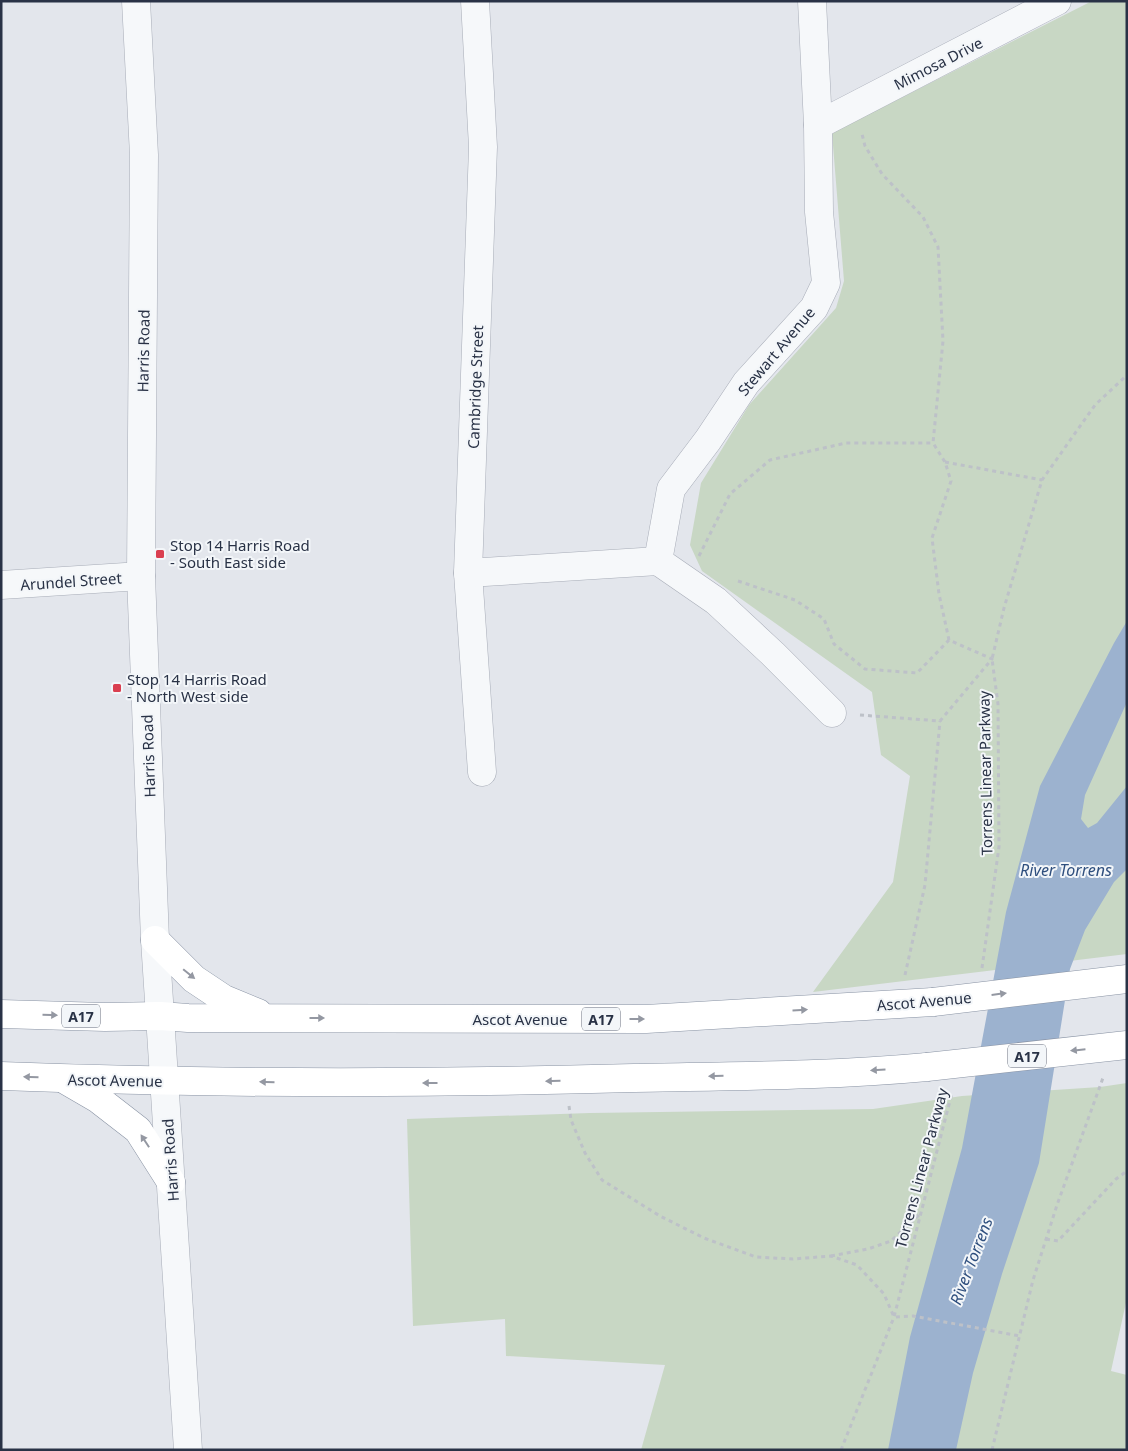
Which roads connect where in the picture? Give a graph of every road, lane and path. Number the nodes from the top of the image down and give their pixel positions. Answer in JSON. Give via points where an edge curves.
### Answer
{"nodes":[{"id":1,"x":136,"y":1,"type":"edge"},
{"id":2,"x":475,"y":1,"type":"edge"},
{"id":3,"x":812,"y":1,"type":"edge"},
{"id":4,"x":1057,"y":1,"type":"edge"},
{"id":5,"x":855,"y":106,"type":"junction"},
{"id":6,"x":818,"y":124,"type":"junction"},
{"id":7,"x":1127,"y":375,"type":"edge"},
{"id":8,"x":933,"y":443,"type":"junction"},
{"id":9,"x":945,"y":462,"type":"junction"},
{"id":10,"x":1042,"y":480,"type":"junction"},
{"id":11,"x":658,"y":561,"type":"junction"},
{"id":12,"x":468,"y":573,"type":"junction"},
{"id":13,"x":140,"y":576,"type":"junction"},
{"id":14,"x":730,"y":579,"type":"dead end"},
{"id":15,"x":687,"y":581,"type":"junction"},
{"id":16,"x":1,"y":585,"type":"edge"},
{"id":17,"x":949,"y":640,"type":"junction"},
{"id":18,"x":992,"y":659,"type":"junction"},
{"id":19,"x":832,"y":713,"type":"joint"},
{"id":20,"x":940,"y":721,"type":"junction"},
{"id":21,"x":482,"y":772,"type":"dead end"},
{"id":22,"x":155,"y":940,"type":"junction"},
{"id":23,"x":981,"y":972,"type":"dead end"},
{"id":24,"x":1127,"y":979,"type":"edge"},
{"id":25,"x":898,"y":1004,"type":"junction"},
{"id":26,"x":1,"y":1014,"type":"edge"},
{"id":27,"x":160,"y":1016,"type":"junction"},
{"id":28,"x":269,"y":1018,"type":"junction"},
{"id":29,"x":1127,"y":1045,"type":"edge"},
{"id":30,"x":1,"y":1076,"type":"edge"},
{"id":31,"x":62,"y":1078,"type":"junction"},
{"id":32,"x":566,"y":1080,"type":"junction"},
{"id":33,"x":164,"y":1081,"type":"junction"},
{"id":34,"x":953,"y":1091,"type":"dead end"},
{"id":35,"x":1088,"y":1120,"type":"dead end"},
{"id":36,"x":1127,"y":1171,"type":"edge"},
{"id":37,"x":171,"y":1182,"type":"junction"},
{"id":38,"x":920,"y":1214,"type":"junction"},
{"id":39,"x":1046,"y":1239,"type":"junction"},
{"id":40,"x":831,"y":1256,"type":"junction"},
{"id":41,"x":894,"y":1317,"type":"junction"},
{"id":42,"x":1020,"y":1336,"type":"junction"},
{"id":43,"x":188,"y":1450,"type":"edge"},
{"id":44,"x":841,"y":1450,"type":"edge"},
{"id":45,"x":992,"y":1450,"type":"edge"}],
"edges":[{"from":1,"to":13,"type":"street","name":"Harris Road","via":[[144,155]]},
{"from":2,"to":12,"type":"street","name":"Cambridge Street","via":[[484,147]]},
{"from":3,"to":6,"type":"street","name":"Stewart Avenue"},
{"from":4,"to":5,"type":"street","name":"Mimosa Drive"},
{"from":5,"to":6,"type":"street","name":"Mimosa Drive"},
{"from":5,"to":8,"type":"path","via":[[865,146],[882,174],[923,217],[938,247],[943,341]]},
{"from":6,"to":11,"type":"street","name":"Stewart Avenue","via":[[826,283],[814,308],[746,383],[672,489]]},
{"from":7,"to":10,"type":"path","name":"Torrens Linear Parkway","via":[[1095,405]]},
{"from":8,"to":9,"type":"path"},
{"from":8,"to":15,"type":"path","via":[[846,443],[770,460],[730,494]]},
{"from":9,"to":10,"type":"path"},
{"from":9,"to":17,"type":"path","via":[[950,482],[932,538]]},
{"from":10,"to":18,"type":"path","name":"Torrens Linear Parkway"},
{"from":11,"to":12,"type":"street"},
{"from":11,"to":15,"type":"street"},
{"from":12,"to":21,"type":"street","name":"Cambridge Street"},
{"from":13,"to":16,"type":"street","name":"Arundel Street"},
{"from":13,"to":22,"type":"street","name":"Harris Road"},
{"from":14,"to":17,"type":"path","via":[[794,600],[824,619],[834,644],[865,669],[917,673]]},
{"from":15,"to":19,"type":"street","via":[[716,601]]},
{"from":17,"to":18,"type":"path"},
{"from":18,"to":20,"type":"path"},
{"from":18,"to":23,"type":"path","name":"Torrens Linear Parkway","via":[[998,704],[999,847]]},
{"from":19,"to":20,"type":"path"},
{"from":20,"to":25,"type":"path","via":[[925,885]]},
{"from":22,"to":27,"type":"street","name":"Harris Road"},
{"from":22,"to":28,"type":"highway","one_way":true,"via":[[183,969],[224,999]]},
{"from":25,"to":24,"type":"highway","name":"Ascot Avenue","number":"A17","one_way":true,"bridge":true},
{"from":28,"to":25,"type":"highway","name":"Ascot Avenue","number":"A17","one_way":true,"via":[[646,1020]]},
{"from":26,"to":27,"type":"highway","name":"Ascot Avenue","number":"A17","one_way":true},
{"from":27,"to":28,"type":"highway","name":"Ascot Avenue","number":"A17"},
{"from":27,"to":33,"type":"street","name":"Harris Road"},
{"from":29,"to":32,"type":"highway","name":"Ascot Avenue","number":"A17","one_way":true,"bridge":true,"via":[[927,1066],[737,1076]]},
{"from":31,"to":30,"type":"highway","name":"Ascot Avenue","number":"A17","one_way":true},
{"from":31,"to":33,"type":"highway","name":"Ascot Avenue","number":"A17"},
{"from":37,"to":31,"type":"highway","one_way":true,"via":[[134,1126],[98,1098]]},
{"from":32,"to":33,"type":"highway","name":"Ascot Avenue","number":"A17","one_way":true,"via":[[478,1083]]},
{"from":32,"to":40,"type":"path","via":[[571,1120],[585,1153],[602,1180],[660,1216],[704,1238],[756,1257]]},
{"from":33,"to":37,"type":"street","name":"Harris Road"},
{"from":34,"to":38,"type":"path","name":"Torrens Linear Parkway"},
{"from":35,"to":39,"type":"path"},
{"from":36,"to":39,"type":"path","via":[[1058,1241]]},
{"from":37,"to":43,"type":"street","name":"Harris Road"},
{"from":38,"to":40,"type":"path","via":[[891,1241]]},
{"from":38,"to":41,"type":"path","name":"Torrens Linear Parkway"},
{"from":39,"to":42,"type":"path"},
{"from":40,"to":41,"type":"path","via":[[857,1266],[884,1294]]},
{"from":41,"to":42,"type":"path","via":[[913,1316]]},
{"from":41,"to":44,"type":"path","name":"Torrens Linear Parkway"},
{"from":42,"to":45,"type":"path"}]}
